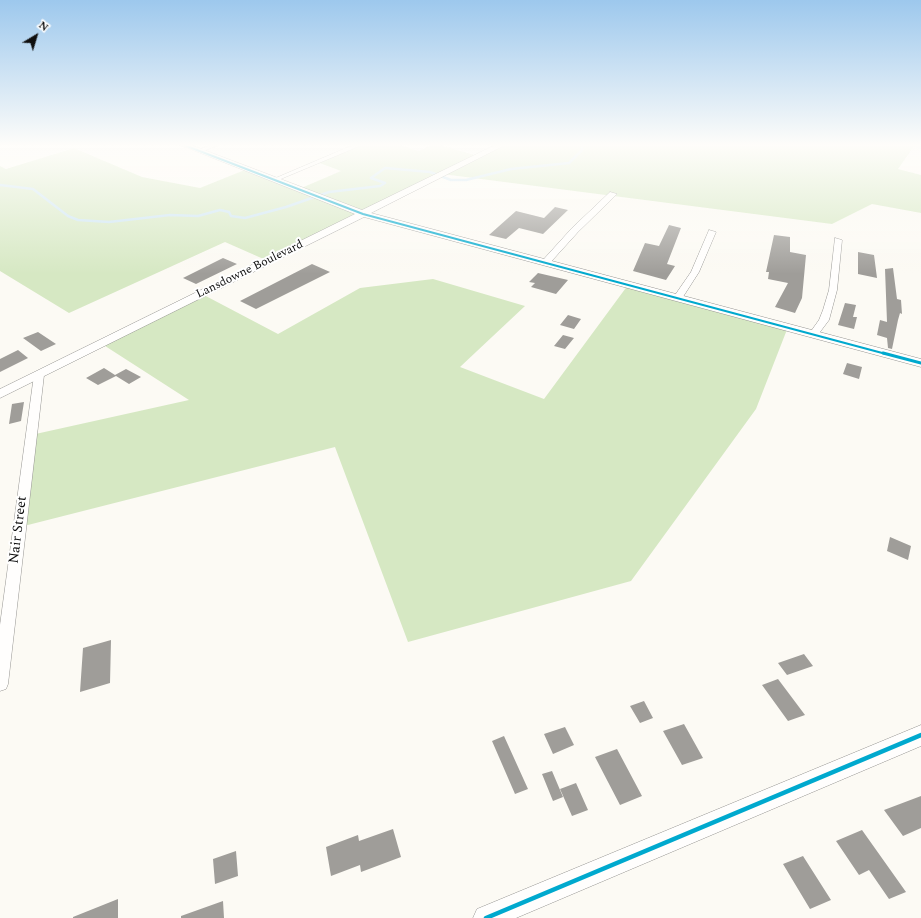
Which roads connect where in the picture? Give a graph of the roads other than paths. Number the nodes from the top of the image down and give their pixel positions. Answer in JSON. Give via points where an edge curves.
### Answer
{"nodes":[{"id":1,"x":295,"y":188,"type":"edge"},
{"id":2,"x":415,"y":188,"type":"edge"},
{"id":3,"x":613,"y":194,"type":"dead end"},
{"id":4,"x":363,"y":214,"type":"junction"},
{"id":5,"x":712,"y":232,"type":"dead end"},
{"id":6,"x":838,"y":240,"type":"dead end"},
{"id":7,"x":546,"y":262,"type":"junction"},
{"id":8,"x":678,"y":298,"type":"junction"},
{"id":9,"x":814,"y":334,"type":"junction"},
{"id":10,"x":921,"y":363,"type":"edge"},
{"id":11,"x":38,"y":375,"type":"junction"},
{"id":12,"x":0,"y":394,"type":"edge"},
{"id":13,"x":0,"y":684,"type":"edge"},
{"id":14,"x":921,"y":735,"type":"edge"},
{"id":15,"x":486,"y":918,"type":"edge"}],
"edges":[{"from":1,"to":4,"type":"street"},
{"from":2,"to":4,"type":"street","name":"Lansdowne Boulevard"},
{"from":3,"to":7,"type":"street"},
{"from":4,"to":7,"type":"street"},
{"from":4,"to":11,"type":"street","name":"Lansdowne Boulevard"},
{"from":5,"to":8,"type":"street","via":[[697,267]]},
{"from":6,"to":9,"type":"street","via":[[833,290],[828,310]]},
{"from":7,"to":8,"type":"street"},
{"from":8,"to":9,"type":"street"},
{"from":9,"to":10,"type":"street"},
{"from":11,"to":12,"type":"street","name":"Lansdowne Boulevard"},
{"from":11,"to":13,"type":"street","name":"Nair Street"},
{"from":14,"to":15,"type":"street"}]}
